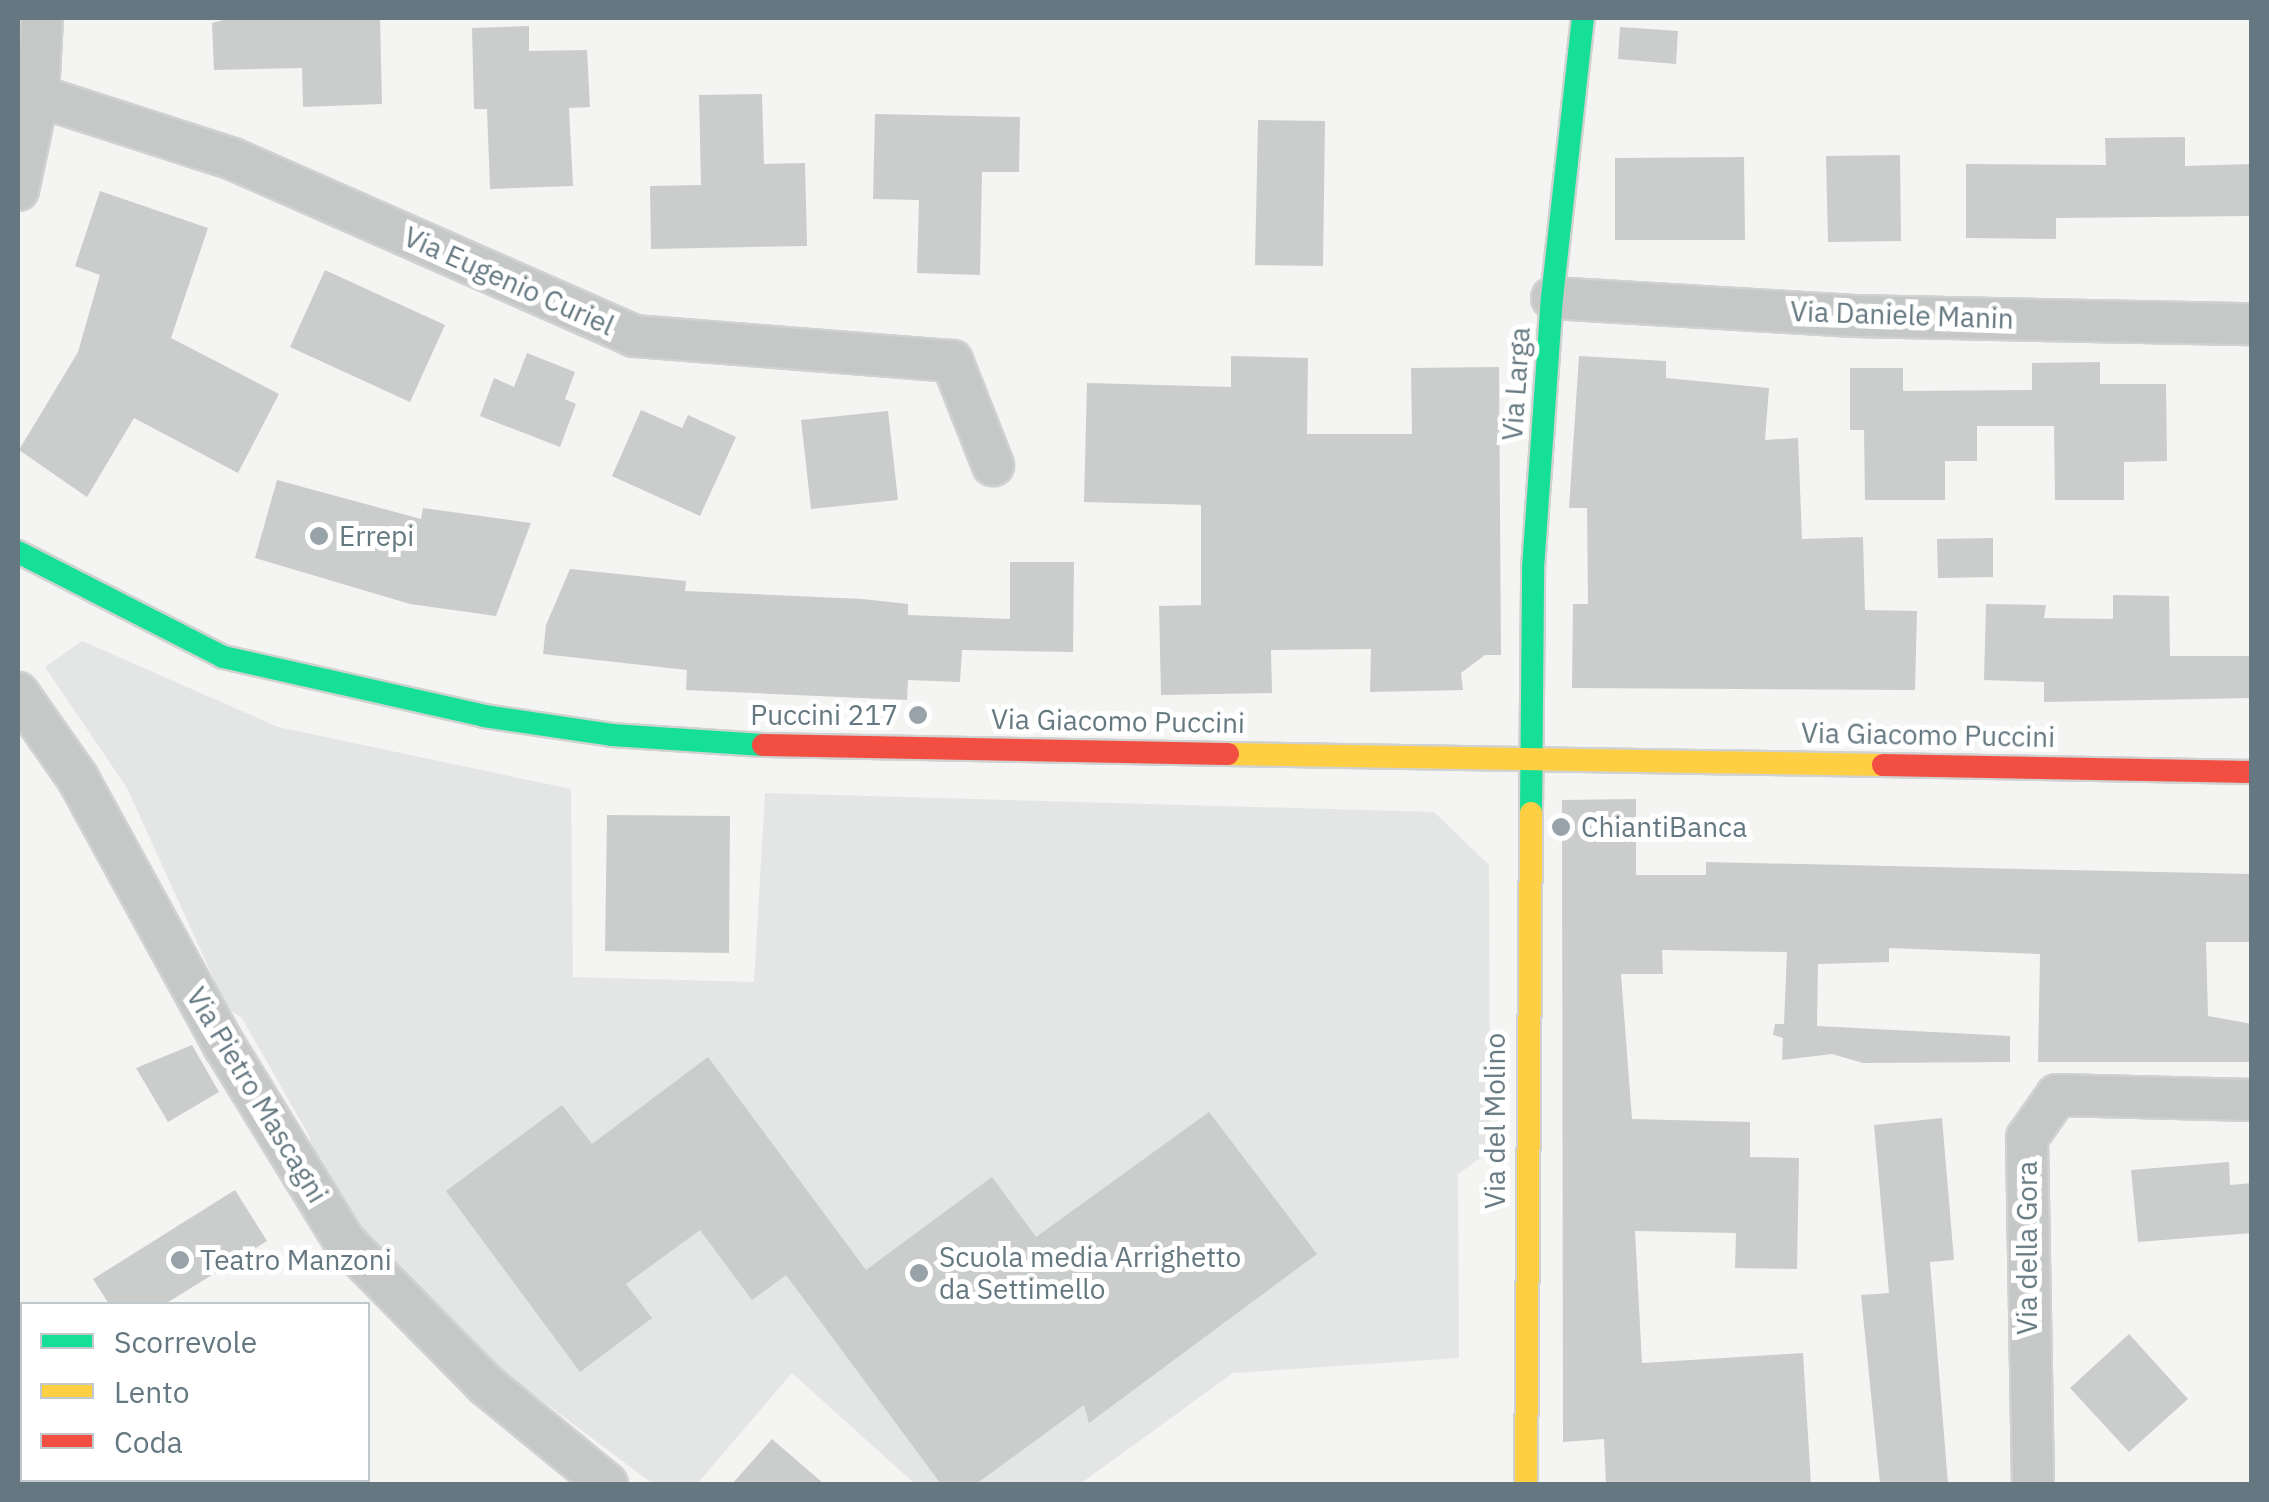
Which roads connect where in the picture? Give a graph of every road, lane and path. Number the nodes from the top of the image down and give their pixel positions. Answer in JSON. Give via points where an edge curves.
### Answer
{"nodes":[{"id":1,"x":42,"y":18,"type":"edge"},
{"id":2,"x":1582,"y":18,"type":"edge"},
{"id":3,"x":38,"y":96,"type":"junction"},
{"id":4,"x":18,"y":190,"type":"edge"},
{"id":5,"x":1552,"y":298,"type":"junction"},
{"id":6,"x":2252,"y":324,"type":"edge"},
{"id":7,"x":992,"y":465,"type":"dead end"},
{"id":8,"x":18,"y":552,"type":"edge"},
{"id":9,"x":18,"y":693,"type":"edge"},
{"id":10,"x":1532,"y":757,"type":"junction"},
{"id":11,"x":2252,"y":772,"type":"edge"},
{"id":12,"x":2252,"y":1100,"type":"edge"},
{"id":13,"x":607,"y":1484,"type":"edge"},
{"id":14,"x":1526,"y":1484,"type":"edge"},
{"id":15,"x":2033,"y":1484,"type":"edge"}],
"edges":[{"from":1,"to":3,"type":"street"},
{"from":2,"to":5,"type":"street","name":"Via Larga"},
{"from":3,"to":4,"type":"street"},
{"from":3,"to":7,"type":"street","name":"Via Eugenio Curiel","via":[[232,159],[634,336],[952,360]]},
{"from":5,"to":6,"type":"street","name":"Via Daniele Manin","via":[[1854,316]]},
{"from":5,"to":10,"type":"street","name":"Via Larga","via":[[1533,568]]},
{"from":8,"to":10,"type":"street","name":"Via Giacomo Puccini","via":[[224,657],[484,716],[612,735],[738,745]]},
{"from":9,"to":13,"type":"street","name":"Via Pietro Mascagni","via":[[77,777],[224,1045],[344,1241],[486,1385]]},
{"from":10,"to":11,"type":"street","name":"Via Giacomo Puccini"},
{"from":10,"to":14,"type":"street","name":"Via del Molino"},
{"from":12,"to":15,"type":"street","name":"Via della Gora","via":[[2057,1095],[2026,1138]]}]}
